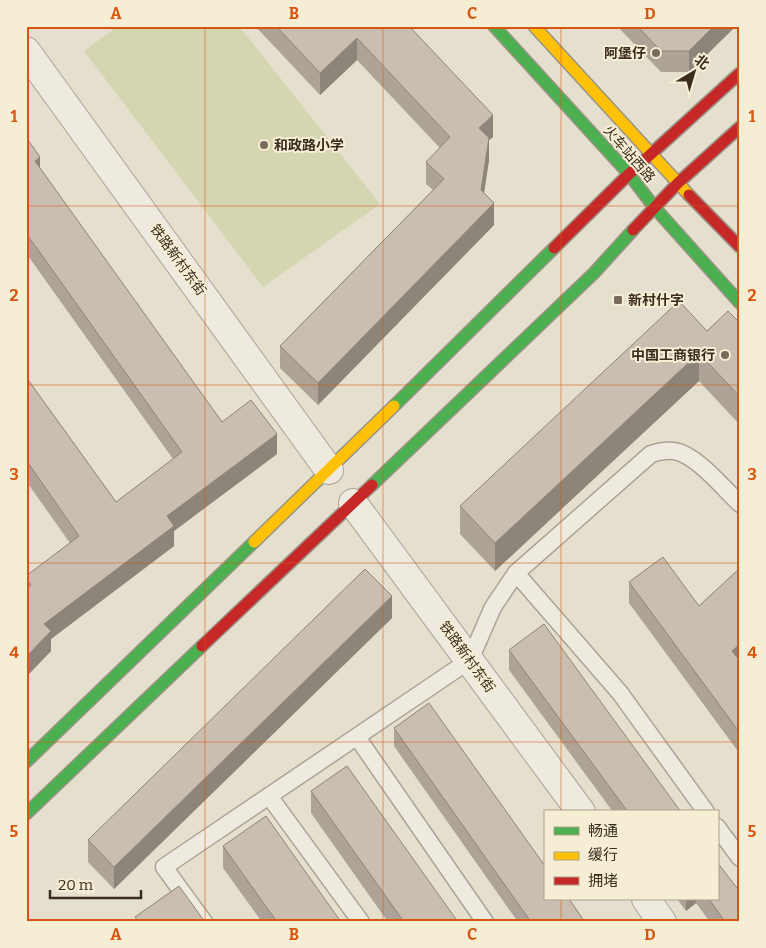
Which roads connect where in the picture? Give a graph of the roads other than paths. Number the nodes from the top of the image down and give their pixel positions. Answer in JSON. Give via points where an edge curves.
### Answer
{"nodes":[{"id":1,"x":494,"y":26,"type":"edge"},
{"id":2,"x":534,"y":26,"type":"edge"},
{"id":3,"x":26,"y":51,"type":"edge"},
{"id":4,"x":740,"y":73,"type":"edge"},
{"id":5,"x":740,"y":126,"type":"edge"},
{"id":6,"x":651,"y":154,"type":"junction"},
{"id":7,"x":629,"y":174,"type":"junction"},
{"id":8,"x":678,"y":183,"type":"junction"},
{"id":9,"x":654,"y":207,"type":"junction"},
{"id":10,"x":740,"y":247,"type":"edge"},
{"id":11,"x":740,"y":303,"type":"edge"},
{"id":12,"x":329,"y":470,"type":"junction"},
{"id":13,"x":353,"y":503,"type":"junction"},
{"id":14,"x":740,"y":504,"type":"edge"},
{"id":15,"x":516,"y":573,"type":"junction"},
{"id":16,"x":470,"y":660,"type":"junction"},
{"id":17,"x":356,"y":737,"type":"junction"},
{"id":18,"x":26,"y":762,"type":"edge"},
{"id":19,"x":269,"y":796,"type":"junction"},
{"id":20,"x":580,"y":810,"type":"edge"},
{"id":21,"x":705,"y":810,"type":"edge"},
{"id":22,"x":26,"y":814,"type":"edge"},
{"id":23,"x":718,"y":828,"type":"edge"},
{"id":24,"x":740,"y":858,"type":"edge"},
{"id":25,"x":647,"y":900,"type":"edge"},
{"id":26,"x":204,"y":922,"type":"edge"},
{"id":27,"x":361,"y":922,"type":"edge"},
{"id":28,"x":485,"y":922,"type":"edge"},
{"id":29,"x":662,"y":922,"type":"edge"}],
"edges":[{"from":1,"to":7,"type":"street","name":"火车站西路"},
{"from":2,"to":6,"type":"street","name":"火车站西路"},
{"from":3,"to":12,"type":"street","name":"铁路新村东街"},
{"from":4,"to":6,"type":"street"},
{"from":5,"to":8,"type":"street"},
{"from":6,"to":7,"type":"street"},
{"from":6,"to":8,"type":"street","name":"火车站西路"},
{"from":7,"to":9,"type":"street","name":"火车站西路"},
{"from":7,"to":12,"type":"street"},
{"from":8,"to":9,"type":"street"},
{"from":8,"to":10,"type":"street","name":"火车站西路"},
{"from":9,"to":11,"type":"street","name":"火车站西路"},
{"from":9,"to":13,"type":"street","via":[[594,273]]},
{"from":12,"to":18,"type":"street"},
{"from":13,"to":16,"type":"street","name":"铁路新村东街"},
{"from":13,"to":22,"type":"street"},
{"from":14,"to":15,"type":"lane","via":[[688,456],[664,450],[651,454]]},
{"from":15,"to":16,"type":"lane","via":[[493,606]]},
{"from":15,"to":21,"type":"lane","via":[[620,693]]},
{"from":16,"to":17,"type":"lane"},
{"from":16,"to":20,"type":"street","name":"铁路新村东街"},
{"from":17,"to":19,"type":"lane"},
{"from":17,"to":28,"type":"lane"},
{"from":19,"to":26,"type":"lane","via":[[164,867]]},
{"from":19,"to":27,"type":"lane"},
{"from":23,"to":24,"type":"lane"},
{"from":25,"to":29,"type":"street"}]}
